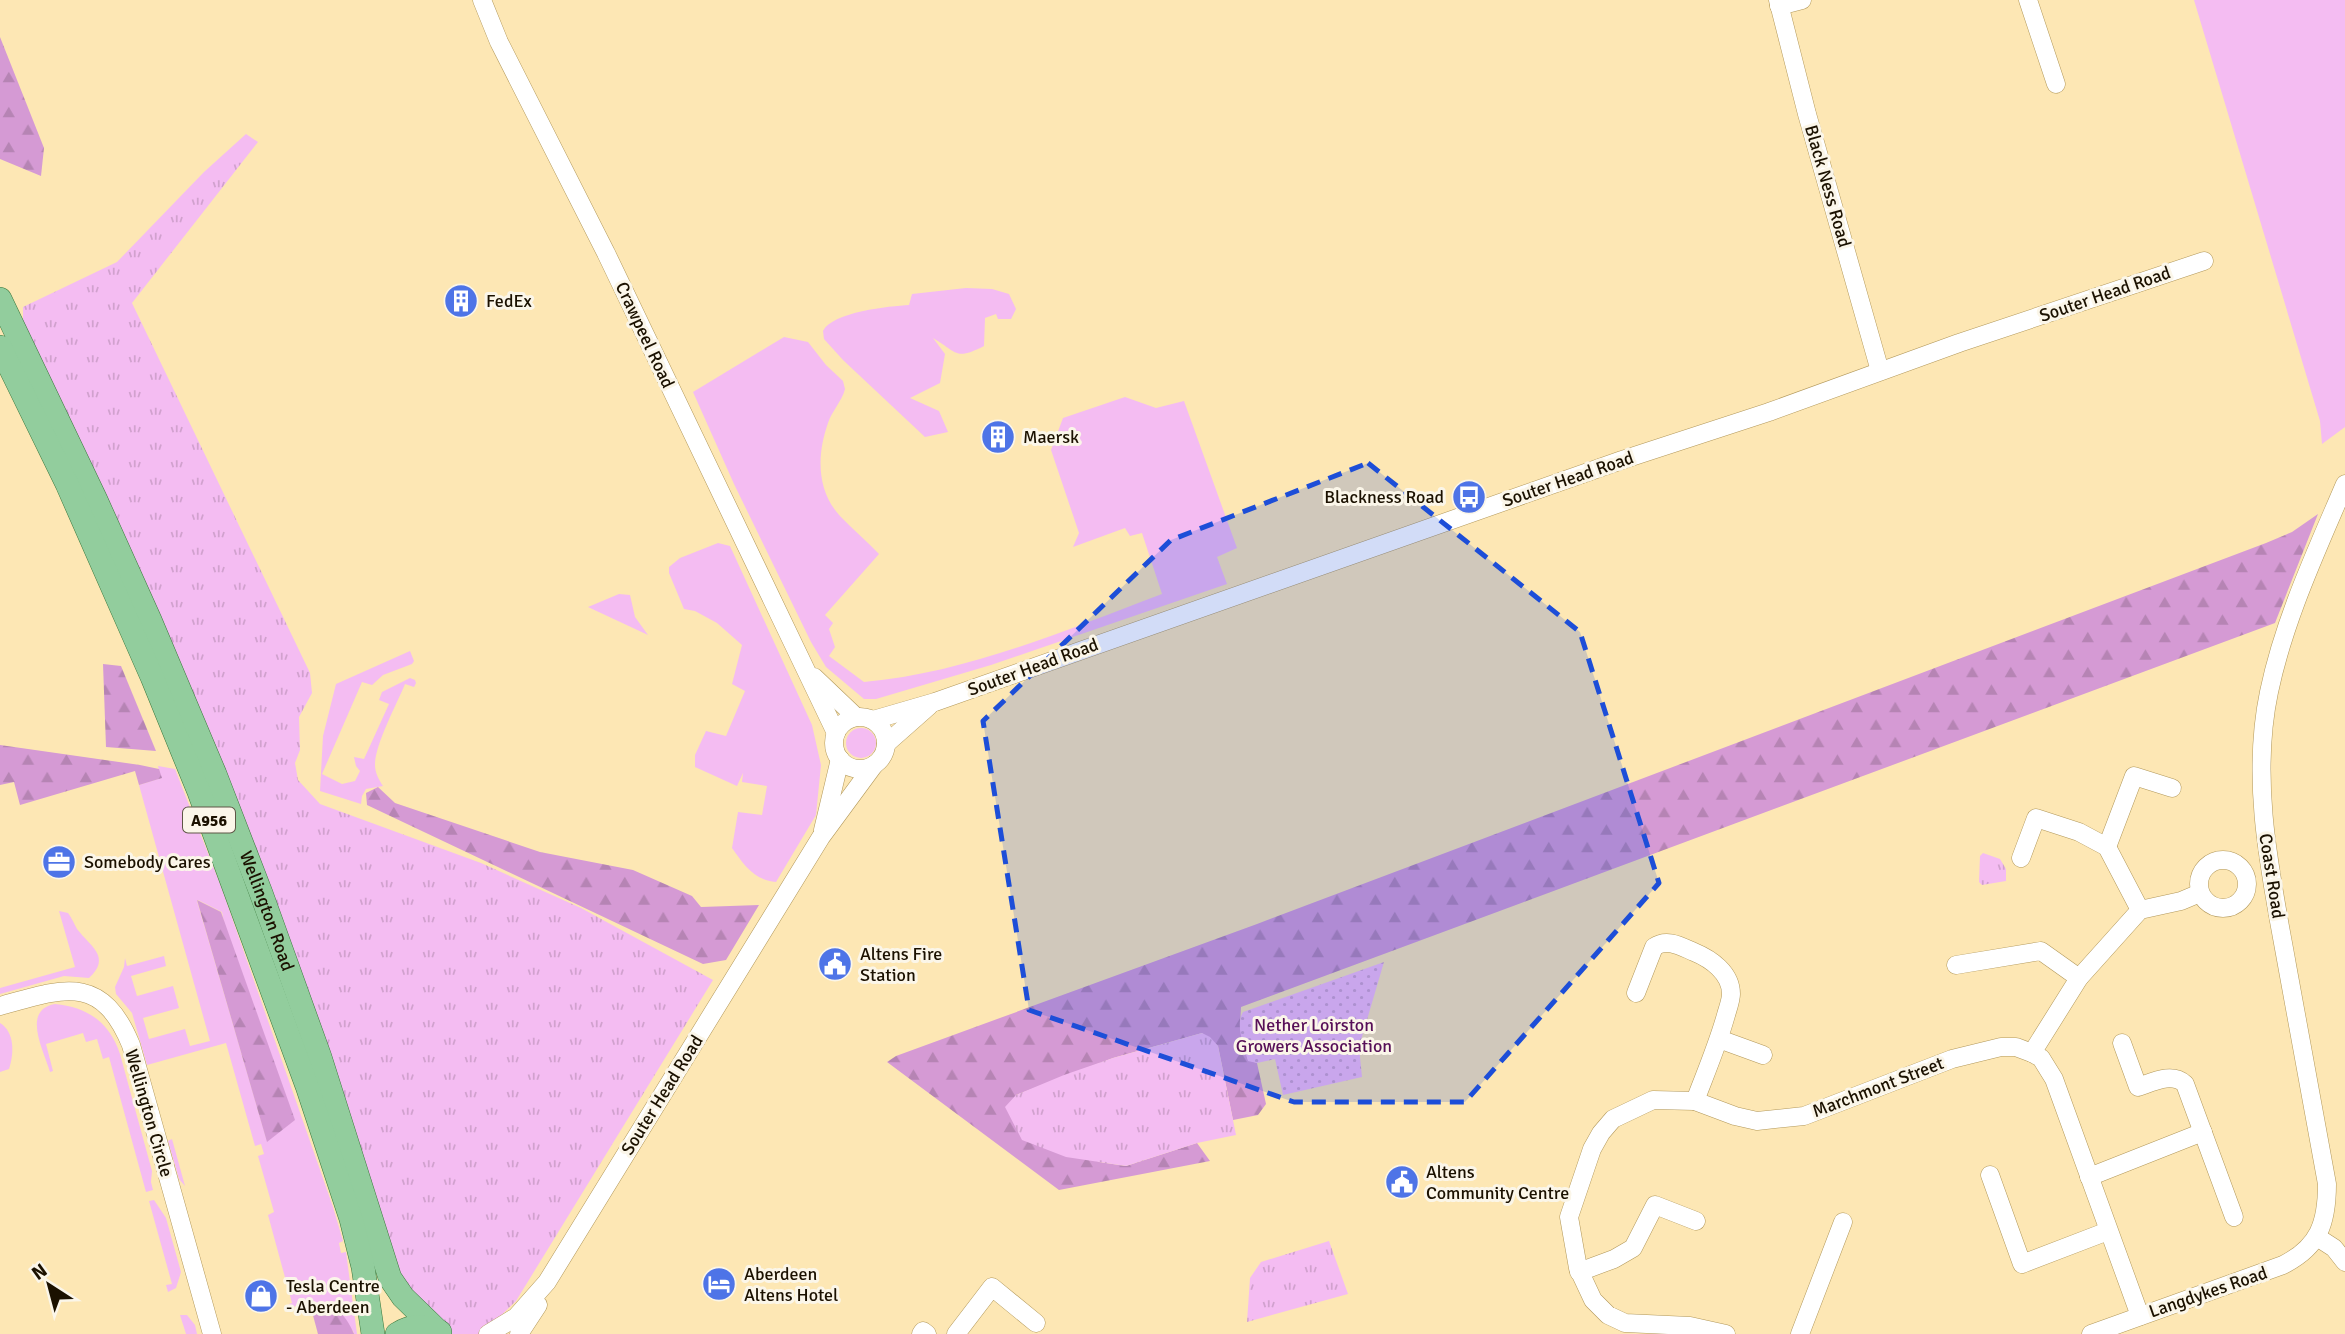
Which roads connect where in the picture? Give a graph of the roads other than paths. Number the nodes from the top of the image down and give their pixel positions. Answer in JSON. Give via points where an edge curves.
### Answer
{"nodes":[{"id":1,"x":482,"y":0,"type":"edge"},
{"id":2,"x":1802,"y":0,"type":"edge"},
{"id":3,"x":2028,"y":0,"type":"edge"},
{"id":4,"x":1779,"y":3,"type":"edge"},
{"id":5,"x":2056,"y":83,"type":"dead end"},
{"id":6,"x":2204,"y":261,"type":"dead end"},
{"id":7,"x":0,"y":299,"type":"edge"},
{"id":8,"x":0,"y":347,"type":"edge"},
{"id":9,"x":1880,"y":371,"type":"junction"},
{"id":10,"x":2345,"y":484,"type":"edge"},
{"id":11,"x":807,"y":670,"type":"junction"},
{"id":12,"x":935,"y":702,"type":"junction"},
{"id":13,"x":864,"y":719,"type":"junction"},
{"id":14,"x":836,"y":733,"type":"junction"},
{"id":15,"x":886,"y":744,"type":"junction"},
{"id":16,"x":840,"y":760,"type":"junction"},
{"id":17,"x":874,"y":765,"type":"junction"},
{"id":18,"x":2172,"y":788,"type":"dead end"},
{"id":19,"x":821,"y":837,"type":"junction"},
{"id":20,"x":2107,"y":847,"type":"junction"},
{"id":21,"x":2021,"y":858,"type":"dead end"},
{"id":22,"x":2200,"y":893,"type":"dead end"},
{"id":23,"x":2140,"y":910,"type":"junction"},
{"id":24,"x":1956,"y":965,"type":"dead end"},
{"id":25,"x":2079,"y":978,"type":"junction"},
{"id":26,"x":1636,"y":993,"type":"dead end"},
{"id":27,"x":0,"y":1006,"type":"edge"},
{"id":28,"x":1719,"y":1039,"type":"junction"},
{"id":29,"x":2122,"y":1042,"type":"dead end"},
{"id":30,"x":2032,"y":1053,"type":"junction"},
{"id":31,"x":1763,"y":1055,"type":"dead end"},
{"id":32,"x":1695,"y":1101,"type":"junction"},
{"id":33,"x":2203,"y":1132,"type":"junction"},
{"id":34,"x":1990,"y":1175,"type":"dead end"},
{"id":35,"x":2089,"y":1177,"type":"junction"},
{"id":36,"x":2234,"y":1217,"type":"dead end"},
{"id":37,"x":1696,"y":1221,"type":"dead end"},
{"id":38,"x":1843,"y":1222,"type":"dead end"},
{"id":39,"x":2108,"y":1231,"type":"junction"},
{"id":40,"x":2317,"y":1237,"type":"junction"},
{"id":41,"x":2345,"y":1262,"type":"edge"},
{"id":42,"x":1579,"y":1272,"type":"junction"},
{"id":43,"x":547,"y":1282,"type":"junction"},
{"id":44,"x":2140,"y":1316,"type":"junction"},
{"id":45,"x":1036,"y":1323,"type":"dead end"},
{"id":46,"x":441,"y":1333,"type":"edge"},
{"id":47,"x":212,"y":1334,"type":"edge"},
{"id":48,"x":373,"y":1334,"type":"edge"},
{"id":49,"x":397,"y":1334,"type":"edge"},
{"id":50,"x":488,"y":1334,"type":"edge"},
{"id":51,"x":520,"y":1334,"type":"edge"},
{"id":52,"x":921,"y":1334,"type":"edge"},
{"id":53,"x":927,"y":1334,"type":"edge"},
{"id":54,"x":956,"y":1334,"type":"edge"},
{"id":55,"x":1726,"y":1334,"type":"edge"},
{"id":56,"x":1800,"y":1334,"type":"edge"},
{"id":57,"x":2091,"y":1334,"type":"edge"}],
"edges":[{"from":1,"to":11,"type":"street","name":"Crawpeel Road"},
{"from":2,"to":4,"type":"street"},
{"from":3,"to":5,"type":"street"},
{"from":4,"to":9,"type":"street","name":"Black Ness Road"},
{"from":6,"to":9,"type":"street","name":"Souter Head Road"},
{"from":7,"to":46,"type":"main road","name":"Wellington Road","number":"A956","via":[[96,500],[211,764],[320,1057],[390,1278]]},
{"from":8,"to":48,"type":"main road","name":"Wellington Road","number":"A956","via":[[77,506],[199,792],[351,1219]]},
{"from":9,"to":12,"type":"street","name":"Souter Head Road"},
{"from":10,"to":40,"type":"street","name":"Coast Road","via":[[2283,635],[2269,694],[2262,757],[2264,824],[2327,1184],[2327,1210]]},
{"from":11,"to":13,"type":"street","name":"Crawpeel Road"},
{"from":11,"to":14,"type":"street","name":"Crawpeel Road"},
{"from":12,"to":13,"type":"street","name":"Souter Head Road"},
{"from":12,"to":15,"type":"street","name":"Souter Head Road"},
{"from":13,"to":14,"type":"street","via":[[841,726]]},
{"from":13,"to":15,"type":"street","via":[[883,730]]},
{"from":14,"to":16,"type":"street","via":[[834,747]]},
{"from":15,"to":17,"type":"street"},
{"from":16,"to":17,"type":"street","via":[[860,769]]},
{"from":16,"to":19,"type":"street","name":"Souter Head Road"},
{"from":17,"to":19,"type":"street","name":"Souter Head Road"},
{"from":18,"to":20,"type":"street","via":[[2134,776]]},
{"from":19,"to":43,"type":"street","name":"Souter Head Road"},
{"from":20,"to":21,"type":"street","via":[[2036,818]]},
{"from":20,"to":23,"type":"street"},
{"from":22,"to":23,"type":"street"},
{"from":23,"to":25,"type":"street"},
{"from":24,"to":25,"type":"street","via":[[2041,951]]},
{"from":25,"to":30,"type":"street"},
{"from":26,"to":28,"type":"street","via":[[1659,944],[1674,944],[1703,955],[1722,969],[1731,994]]},
{"from":27,"to":47,"type":"street","name":"Wellington Circle","via":[[73,991],[95,998],[119,1019],[131,1045]]},
{"from":28,"to":31,"type":"street"},
{"from":28,"to":32,"type":"street"},
{"from":29,"to":33,"type":"street","via":[[2138,1087],[2165,1079],[2185,1084]]},
{"from":30,"to":32,"type":"street","name":"Marchmont Street","via":[[2016,1047],[1971,1053],[1804,1115],[1757,1121]]},
{"from":30,"to":35,"type":"street","via":[[2041,1058],[2053,1079]]},
{"from":32,"to":42,"type":"street","name":"Marchmont Street","via":[[1653,1100],[1613,1119],[1601,1133],[1569,1217]]},
{"from":33,"to":35,"type":"street"},
{"from":33,"to":36,"type":"street"},
{"from":34,"to":39,"type":"street","via":[[2022,1264]]},
{"from":35,"to":39,"type":"street"},
{"from":37,"to":42,"type":"street","via":[[1655,1205],[1633,1248]]},
{"from":38,"to":56,"type":"street"},
{"from":39,"to":44,"type":"street"},
{"from":40,"to":41,"type":"street"},
{"from":40,"to":44,"type":"street","name":"Langdykes Road","via":[[2306,1252],[2283,1265]]},
{"from":42,"to":55,"type":"street","name":"Marchmont Street","via":[[1593,1300],[1625,1323],[1690,1326]]},
{"from":43,"to":50,"type":"street","name":"Souter Head Road","via":[[516,1317]]},
{"from":43,"to":51,"type":"street","name":"Souter Head Road"},
{"from":44,"to":57,"type":"street","name":"Langdykes Road"},
{"from":45,"to":54,"type":"street","via":[[992,1287]]},
{"from":46,"to":49,"type":"main road","number":"A956","via":[[416,1326]]},
{"from":52,"to":53,"type":"street"}]}
